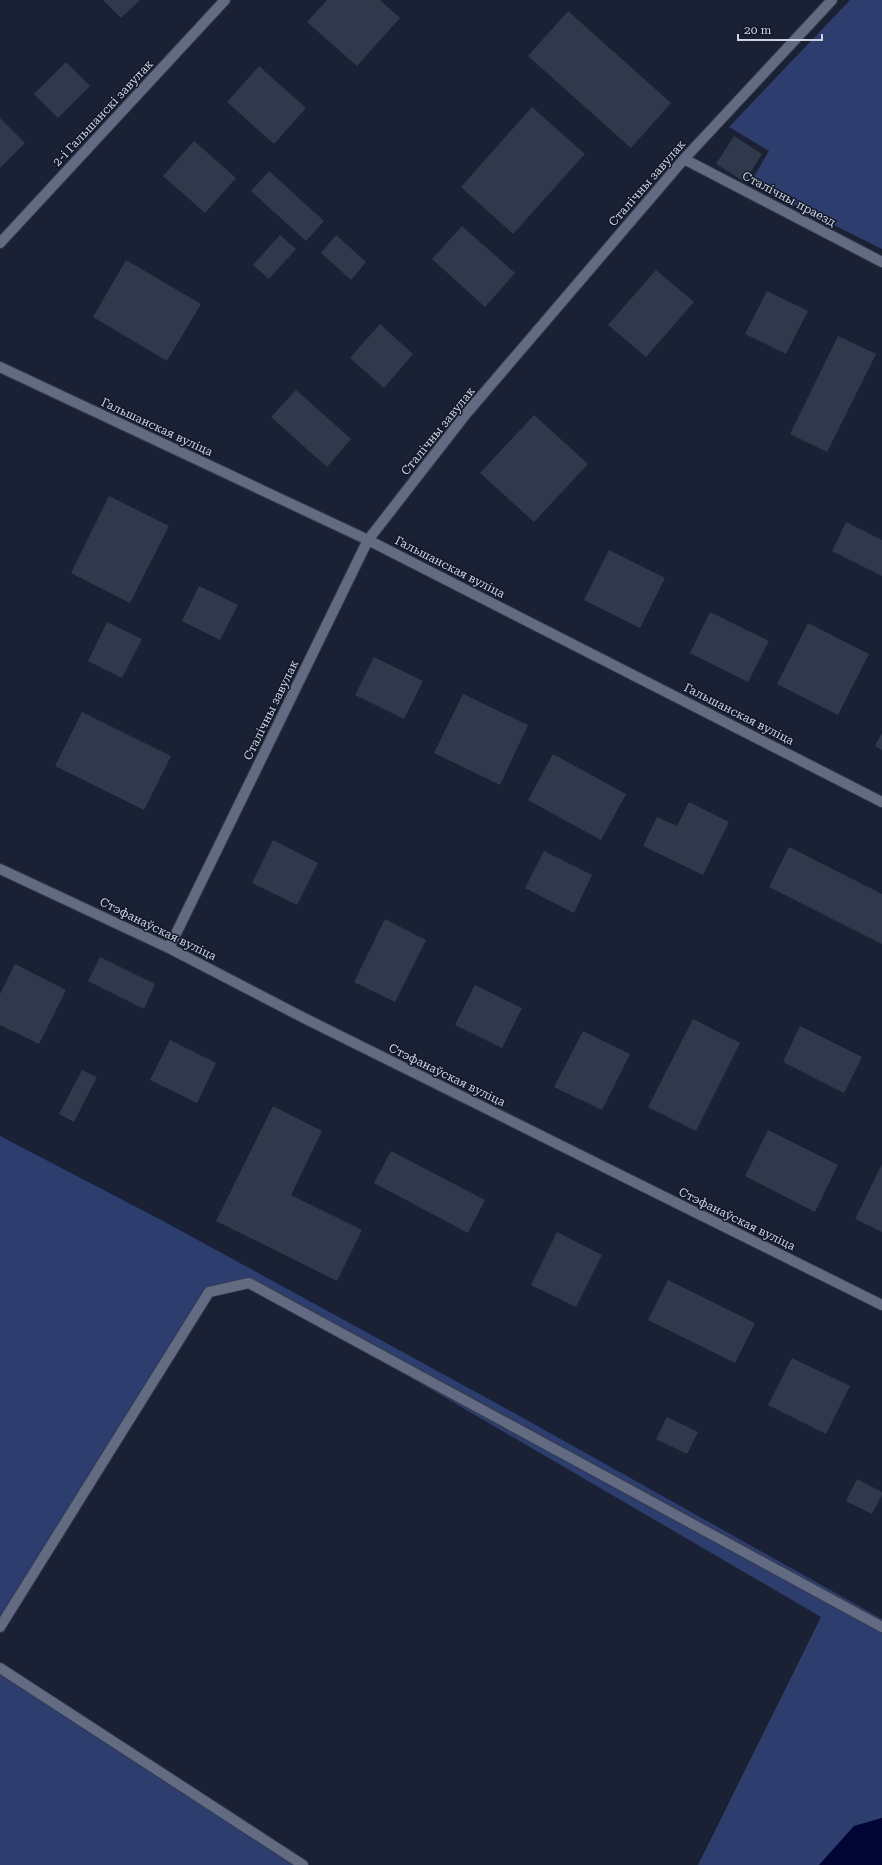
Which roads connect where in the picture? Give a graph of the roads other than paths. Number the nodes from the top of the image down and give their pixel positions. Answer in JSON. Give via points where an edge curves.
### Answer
{"nodes":[{"id":1,"x":225,"y":0,"type":"edge"},
{"id":2,"x":832,"y":0,"type":"edge"},
{"id":3,"x":684,"y":159,"type":"junction"},
{"id":4,"x":0,"y":243,"type":"edge"},
{"id":5,"x":882,"y":262,"type":"edge"},
{"id":6,"x":0,"y":367,"type":"edge"},
{"id":7,"x":368,"y":540,"type":"junction"},
{"id":8,"x":882,"y":802,"type":"edge"},
{"id":9,"x":0,"y":869,"type":"edge"},
{"id":10,"x":169,"y":948,"type":"junction"},
{"id":11,"x":882,"y":1305,"type":"edge"},
{"id":12,"x":0,"y":1627,"type":"edge"},
{"id":13,"x":882,"y":1627,"type":"edge"},
{"id":14,"x":0,"y":1668,"type":"edge"},
{"id":15,"x":303,"y":1865,"type":"edge"}],
"edges":[{"from":1,"to":4,"type":"street","name":"2-і Гальшанскі завулак"},
{"from":2,"to":3,"type":"street","name":"Сталічны завулак"},
{"from":3,"to":5,"type":"street","name":"Сталічны праезд"},
{"from":3,"to":7,"type":"street","name":"Сталічны завулак","via":[[466,414]]},
{"from":6,"to":7,"type":"street","name":"Гальшанская вуліца"},
{"from":7,"to":8,"type":"street","name":"Гальшанская вуліца"},
{"from":7,"to":10,"type":"street","name":"Сталічны завулак"},
{"from":9,"to":10,"type":"street","name":"Стэфанаўская вуліца"},
{"from":10,"to":11,"type":"street","name":"Стэфанаўская вуліца","via":[[304,1018]]},
{"from":12,"to":13,"type":"street","via":[[209,1292],[249,1283]]},
{"from":14,"to":15,"type":"street"}]}
